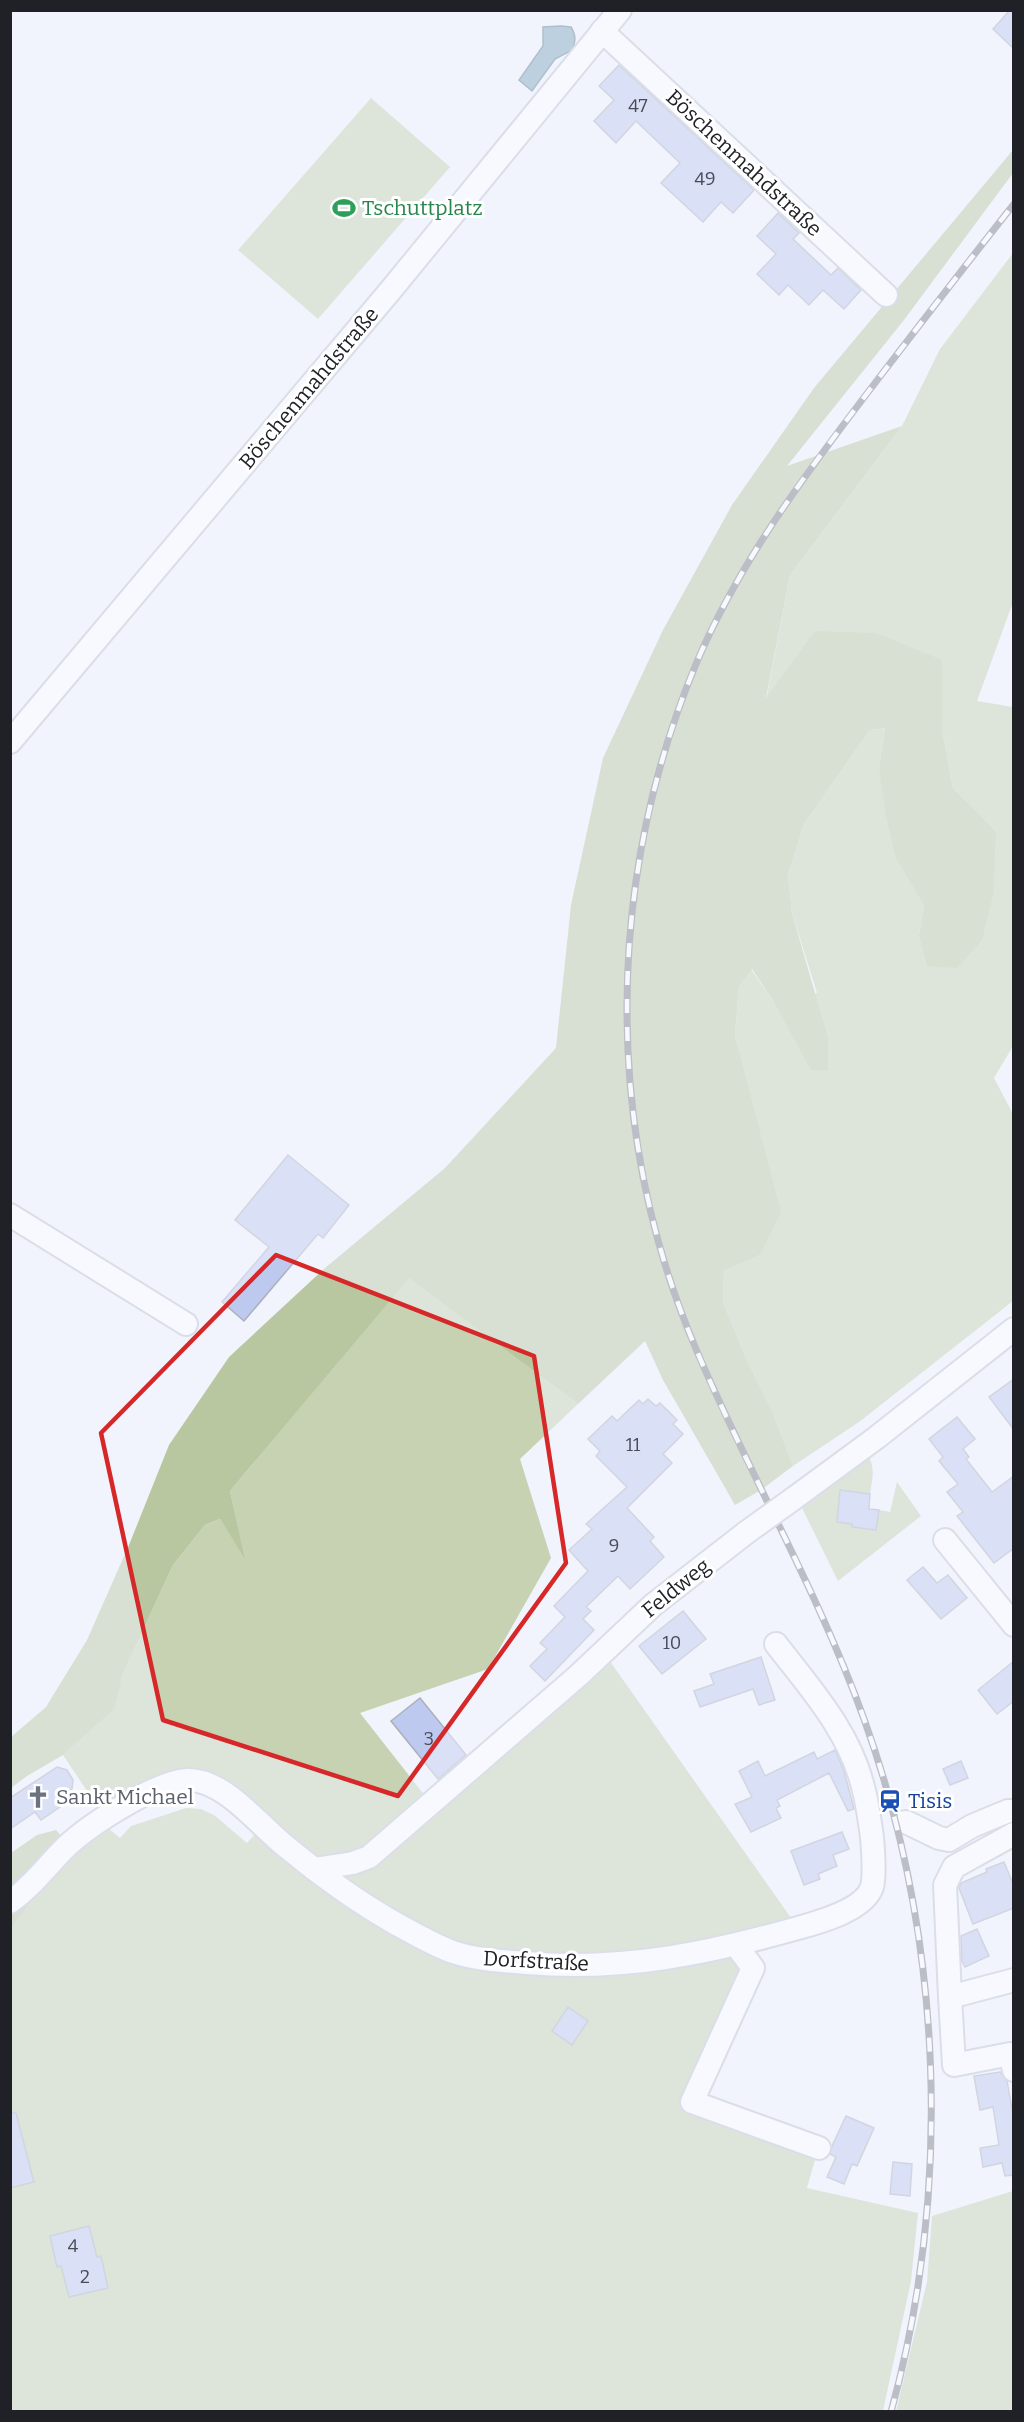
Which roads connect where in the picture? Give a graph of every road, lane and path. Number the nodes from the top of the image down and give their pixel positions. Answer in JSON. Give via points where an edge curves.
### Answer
{"nodes":[{"id":1,"x":620,"y":10,"type":"edge"},
{"id":2,"x":602,"y":31,"type":"junction"},
{"id":3,"x":886,"y":294,"type":"dead end"},
{"id":4,"x":10,"y":742,"type":"edge"},
{"id":5,"x":10,"y":1215,"type":"edge"},
{"id":6,"x":186,"y":1324,"type":"dead end"},
{"id":7,"x":1014,"y":1329,"type":"edge"},
{"id":8,"x":945,"y":1540,"type":"dead end"},
{"id":9,"x":1014,"y":1624,"type":"edge"},
{"id":10,"x":776,"y":1644,"type":"dead end"},
{"id":11,"x":1014,"y":1811,"type":"edge"},
{"id":12,"x":906,"y":1822,"type":"dead end"},
{"id":13,"x":1014,"y":1834,"type":"edge"},
{"id":14,"x":353,"y":1863,"type":"junction"},
{"id":15,"x":314,"y":1869,"type":"junction"},
{"id":16,"x":356,"y":1899,"type":"junction"},
{"id":17,"x":10,"y":1902,"type":"edge"},
{"id":18,"x":736,"y":1945,"type":"junction"},
{"id":19,"x":1014,"y":1980,"type":"edge"},
{"id":20,"x":950,"y":1997,"type":"junction"},
{"id":21,"x":1014,"y":2070,"type":"edge"},
{"id":22,"x":819,"y":2148,"type":"dead end"}],
"edges":[{"from":1,"to":2,"type":"street","name":"Böschenmahdstraße"},
{"from":2,"to":3,"type":"street","name":"Böschenmahdstraße"},
{"from":2,"to":4,"type":"street","name":"Böschenmahdstraße","via":[[390,291]]},
{"from":5,"to":6,"type":"street"},
{"from":7,"to":14,"type":"street","name":"Feldweg","bridge":true,"via":[[653,1605],[369,1857]]},
{"from":8,"to":9,"type":"street"},
{"from":10,"to":18,"type":"street","name":"Dorfstraße","via":[[828,1711],[852,1756],[863,1785],[873,1842],[872,1886],[860,1904],[822,1922]]},
{"from":11,"to":12,"type":"street","via":[[949,1839]]},
{"from":13,"to":20,"type":"street","via":[[954,1867],[945,1885]]},
{"from":14,"to":15,"type":"street","name":"Feldweg"},
{"from":14,"to":16,"type":"street"},
{"from":15,"to":16,"type":"street","name":"Dorfstraße"},
{"from":15,"to":17,"type":"street","name":"Dorfstraße","via":[[220,1788],[188,1780],[152,1790],[91,1827]]},
{"from":16,"to":18,"type":"street","name":"Dorfstraße","via":[[432,1943],[480,1959],[619,1965]]},
{"from":18,"to":22,"type":"street","via":[[753,1968],[692,2102]]},
{"from":19,"to":20,"type":"street"},
{"from":20,"to":21,"type":"street","via":[[954,2065],[1011,2054]]}]}
